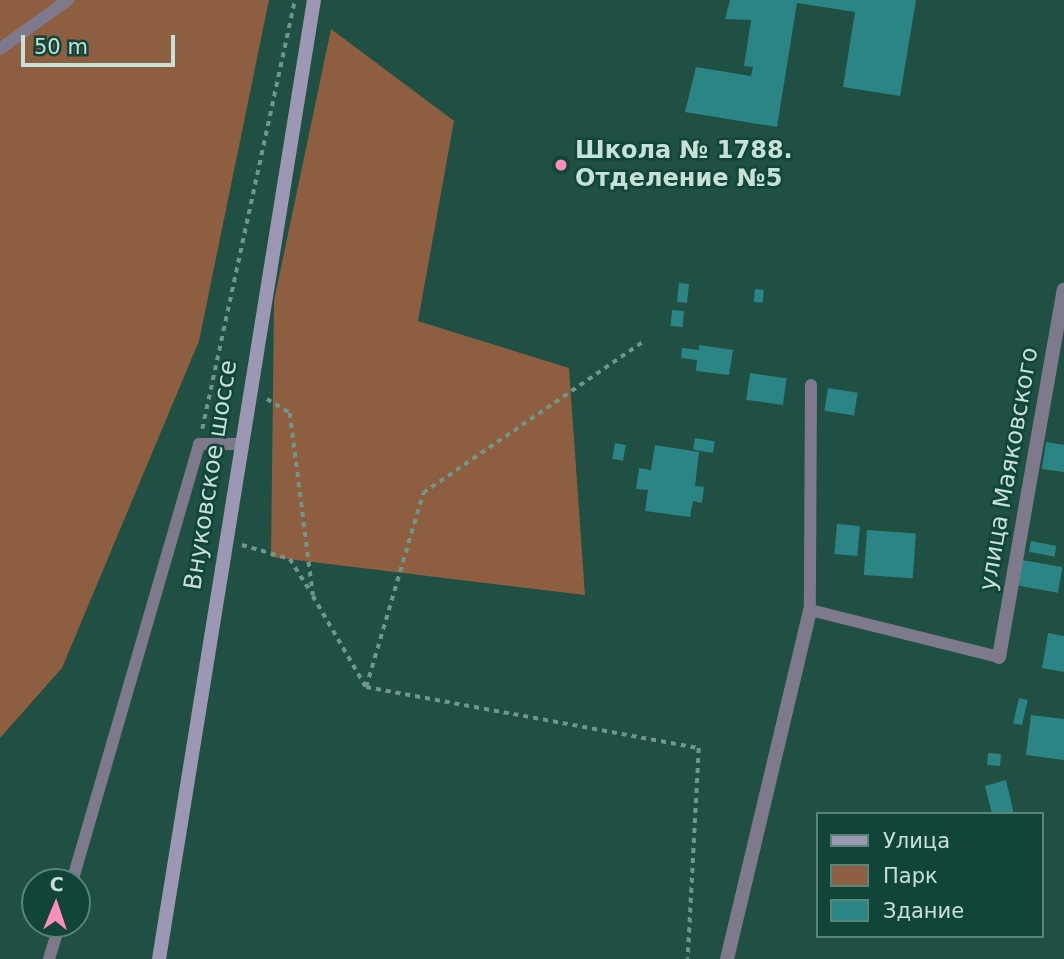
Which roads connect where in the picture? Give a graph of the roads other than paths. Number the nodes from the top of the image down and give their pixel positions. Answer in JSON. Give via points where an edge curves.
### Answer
{"nodes":[{"id":1,"x":68,"y":0,"type":"edge"},
{"id":2,"x":314,"y":0,"type":"edge"},
{"id":3,"x":0,"y":49,"type":"edge"},
{"id":4,"x":1064,"y":290,"type":"edge"},
{"id":5,"x":811,"y":385,"type":"dead end"},
{"id":6,"x":238,"y":444,"type":"junction"},
{"id":7,"x":810,"y":610,"type":"junction"},
{"id":8,"x":999,"y":657,"type":"joint"},
{"id":9,"x":76,"y":868,"type":"edge"},
{"id":10,"x":56,"y":938,"type":"edge"},
{"id":11,"x":50,"y":959,"type":"edge"},
{"id":12,"x":159,"y":959,"type":"edge"},
{"id":13,"x":727,"y":959,"type":"edge"}],
"edges":[{"from":1,"to":3,"type":"lane"},
{"from":2,"to":6,"type":"main road","name":"Внуковское шоссе"},
{"from":4,"to":8,"type":"street","name":"улица Маяковского"},
{"from":5,"to":7,"type":"lane"},
{"from":6,"to":9,"type":"lane","via":[[199,444]]},
{"from":6,"to":12,"type":"main road","name":"Внуковское шоссе"},
{"from":7,"to":8,"type":"lane"},
{"from":7,"to":13,"type":"street"},
{"from":10,"to":11,"type":"lane"}]}
